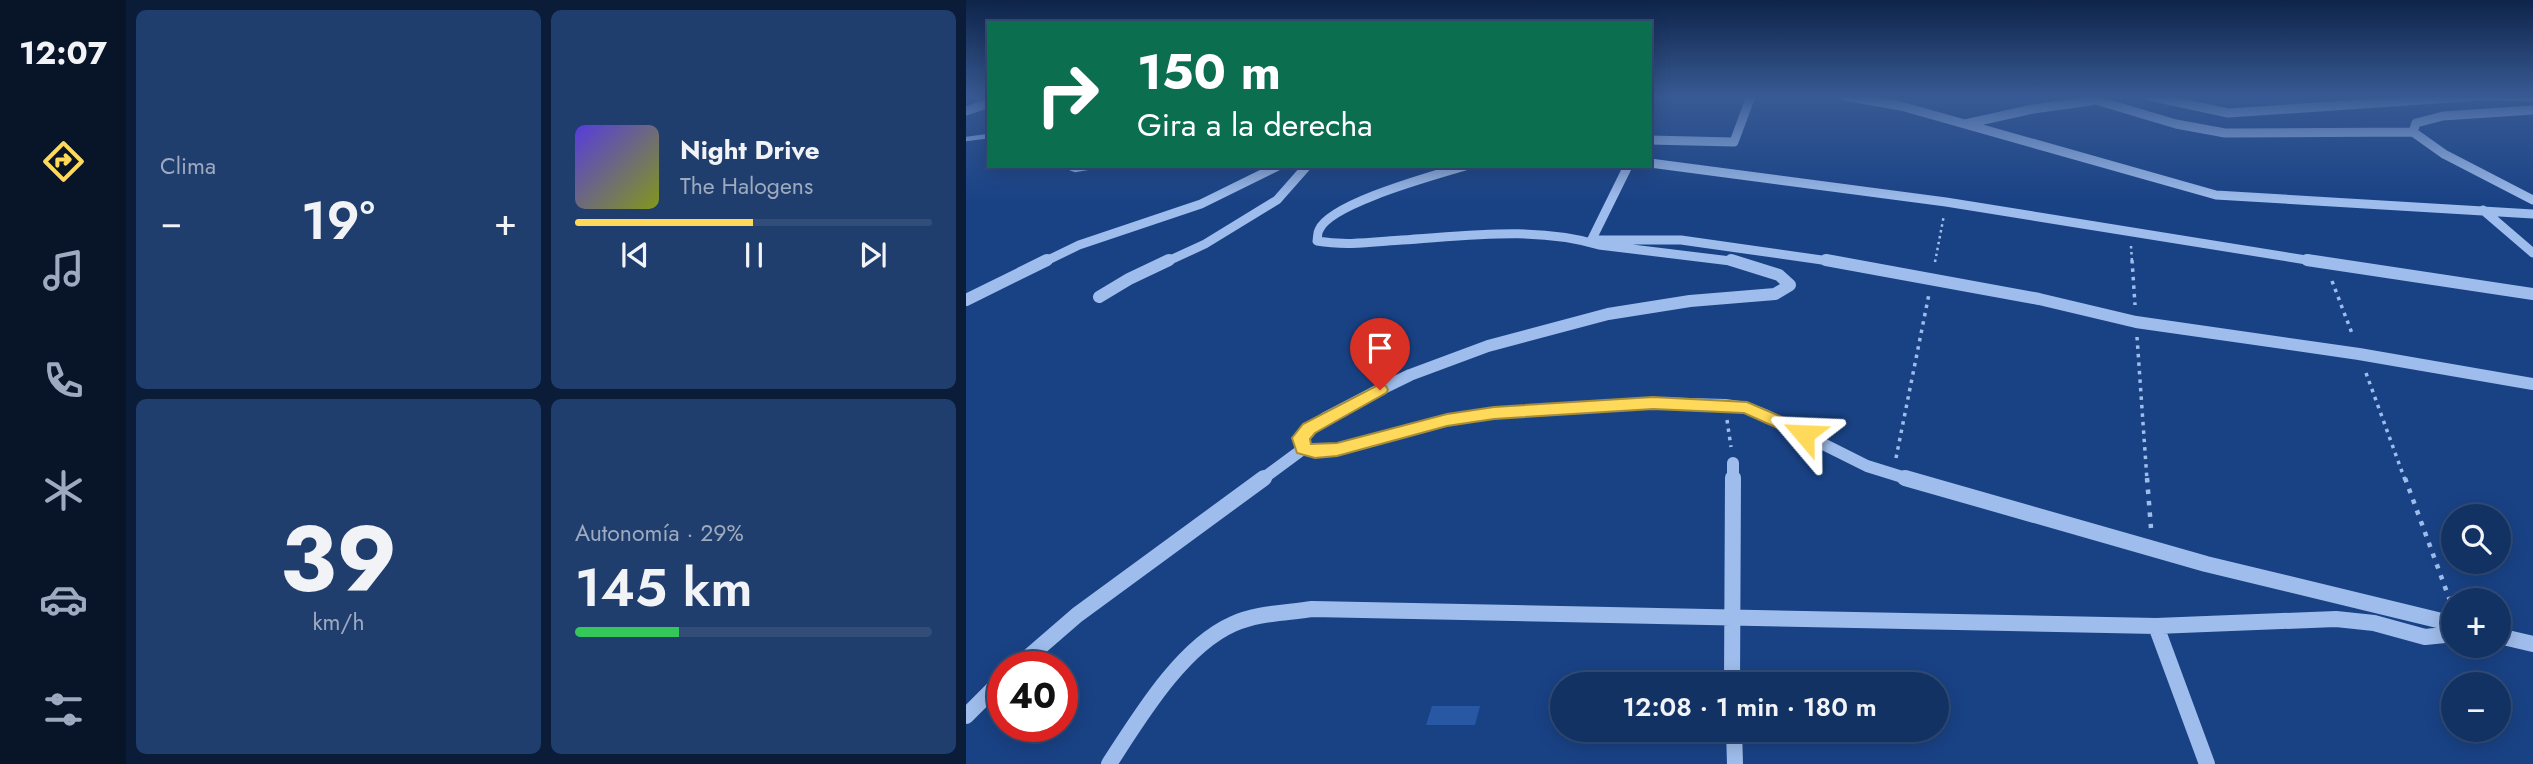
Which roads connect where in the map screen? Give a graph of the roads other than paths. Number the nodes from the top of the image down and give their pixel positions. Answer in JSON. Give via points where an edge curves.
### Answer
{"nodes":[{"id":1,"x":1738,"y":132,"type":"edge"},
{"id":2,"x":1991,"y":132,"type":"edge"},
{"id":3,"x":2218,"y":132,"type":"edge"},
{"id":4,"x":2413,"y":132,"type":"joint"},
{"id":5,"x":1652,"y":140,"type":"edge"},
{"id":6,"x":1652,"y":163,"type":"edge"},
{"id":7,"x":1274,"y":168,"type":"edge"},
{"id":8,"x":1305,"y":168,"type":"edge"},
{"id":9,"x":1459,"y":168,"type":"edge"},
{"id":10,"x":1627,"y":168,"type":"edge"},
{"id":11,"x":2533,"y":200,"type":"edge"},
{"id":12,"x":2482,"y":209,"type":"junction"},
{"id":13,"x":2533,"y":214,"type":"edge"},
{"id":14,"x":1591,"y":241,"type":"junction"},
{"id":15,"x":2533,"y":253,"type":"edge"},
{"id":16,"x":2533,"y":294,"type":"edge"},
{"id":17,"x":1099,"y":297,"type":"dead end"},
{"id":18,"x":966,"y":300,"type":"edge"},
{"id":19,"x":2533,"y":384,"type":"edge"},
{"id":20,"x":1303,"y":449,"type":"junction"},
{"id":21,"x":1732,"y":463,"type":"road end"},
{"id":22,"x":1731,"y":619,"type":"junction"},
{"id":23,"x":2441,"y":624,"type":"edge"},
{"id":24,"x":2155,"y":626,"type":"junction"},
{"id":25,"x":2441,"y":635,"type":"edge"},
{"id":26,"x":2511,"y":639,"type":"edge"},
{"id":27,"x":2533,"y":644,"type":"edge"},
{"id":28,"x":1035,"y":651,"type":"edge"},
{"id":29,"x":1732,"y":672,"type":"edge"},
{"id":30,"x":987,"y":695,"type":"edge"},
{"id":31,"x":966,"y":716,"type":"edge"},
{"id":32,"x":1734,"y":742,"type":"edge"},
{"id":33,"x":1109,"y":764,"type":"edge"},
{"id":34,"x":1735,"y":764,"type":"edge"},
{"id":35,"x":2207,"y":764,"type":"edge"}],
"edges":[{"from":1,"to":5,"type":"street","via":[[1734,142]]},
{"from":2,"to":12,"type":"street","via":[[2216,195]]},
{"from":3,"to":4,"type":"street"},
{"from":4,"to":11,"type":"street","via":[[2444,154]]},
{"from":6,"to":16,"type":"street","via":[[1946,202]]},
{"from":7,"to":18,"type":"street","via":[[1202,204],[1069,249]]},
{"from":8,"to":17,"type":"street","via":[[1277,200],[1205,244]]},
{"from":9,"to":14,"type":"street","via":[[1343,208],[1318,226],[1317,241],[1340,245],[1525,235]]},
{"from":10,"to":14,"type":"street"},
{"from":12,"to":13,"type":"street"},
{"from":12,"to":15,"type":"street"},
{"from":14,"to":19,"type":"street","via":[[1602,237],[1653,239],[1802,256],[2039,299],[2136,322]]},
{"from":14,"to":20,"type":"street","via":[[1746,264],[1776,271],[1787,277],[1790,285],[1775,294],[1690,301],[1509,338],[1401,379],[1337,411],[1309,428],[1301,438]]},
{"from":20,"to":23,"type":"street","via":[[1337,450],[1447,420],[1494,413],[1653,403],[1747,408],[1892,475],[2206,564]]},
{"from":20,"to":28,"type":"street","via":[[1077,615]]},
{"from":21,"to":22,"type":"street"},
{"from":22,"to":24,"type":"street"},
{"from":22,"to":29,"type":"street"},
{"from":22,"to":33,"type":"street","via":[[1312,610],[1259,617],[1230,625],[1206,642],[1145,708]]},
{"from":24,"to":25,"type":"street","via":[[2336,619]]},
{"from":24,"to":35,"type":"street"},
{"from":26,"to":27,"type":"street"},
{"from":30,"to":31,"type":"street"},
{"from":32,"to":34,"type":"street"}]}
